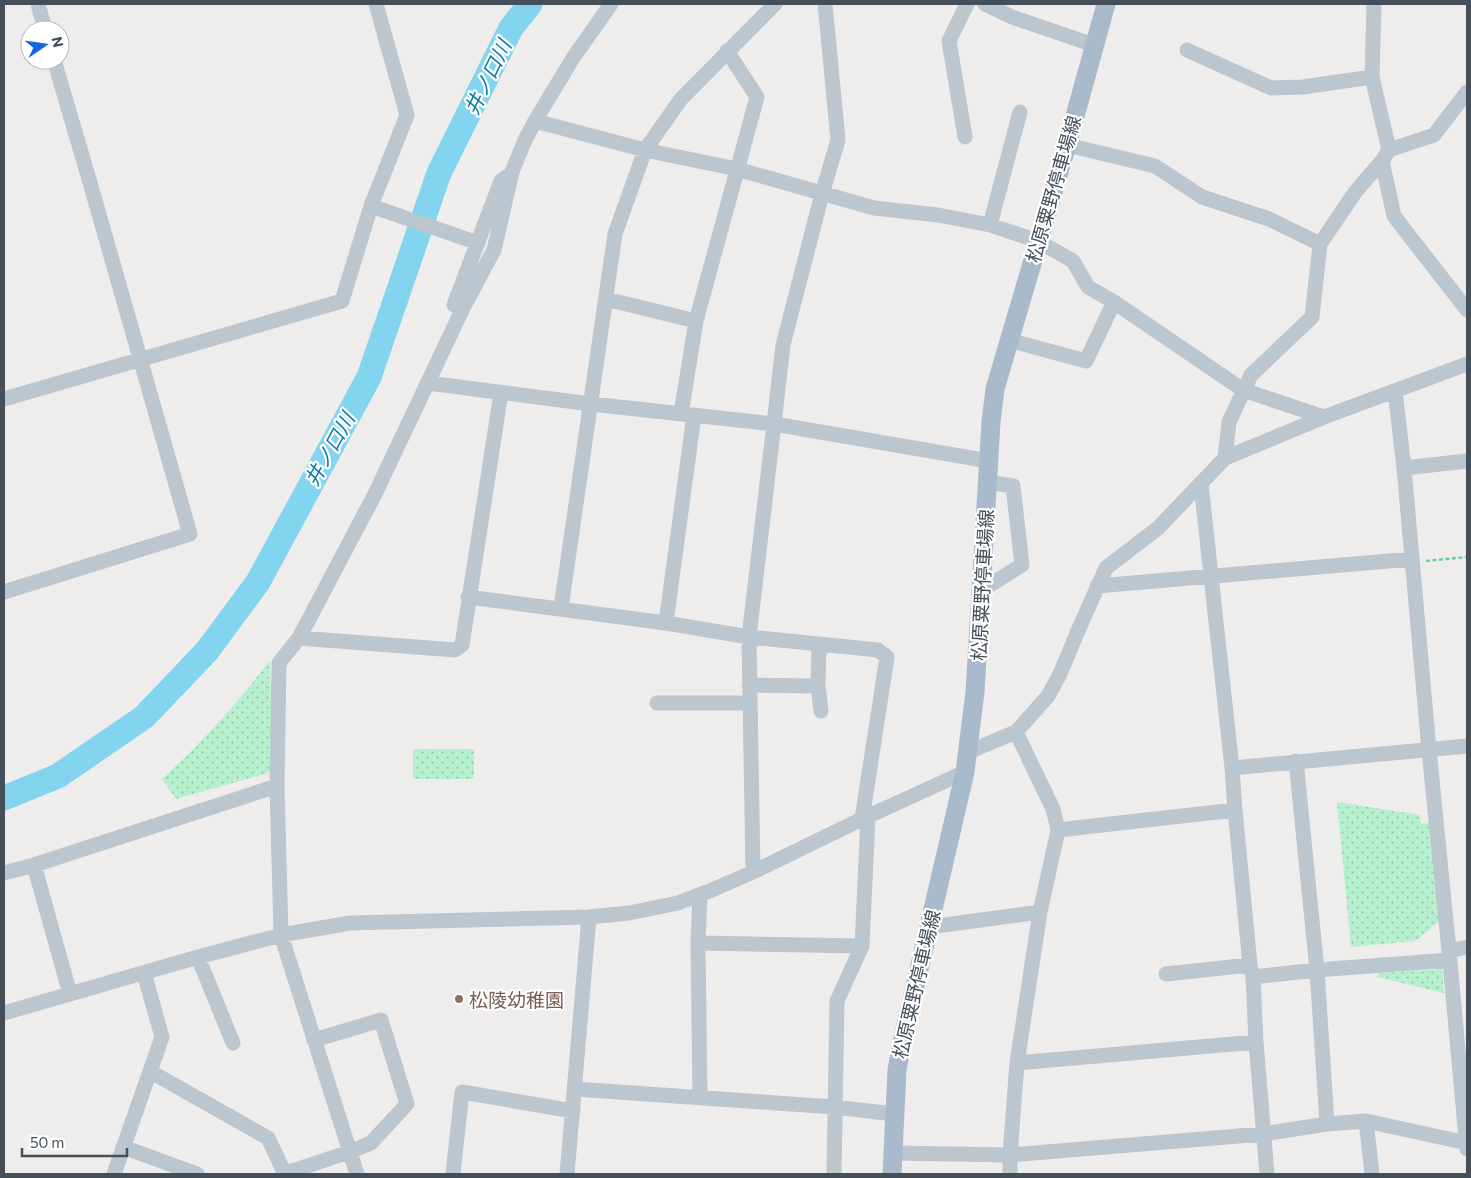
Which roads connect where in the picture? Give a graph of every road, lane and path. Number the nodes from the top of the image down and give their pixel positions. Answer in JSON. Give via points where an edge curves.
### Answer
{"nodes":[{"id":1,"x":38,"y":4,"type":"edge"},
{"id":2,"x":376,"y":4,"type":"edge"},
{"id":3,"x":611,"y":4,"type":"edge"},
{"id":4,"x":775,"y":4,"type":"edge"},
{"id":5,"x":825,"y":4,"type":"edge"},
{"id":6,"x":968,"y":4,"type":"edge"},
{"id":7,"x":985,"y":4,"type":"edge"},
{"id":8,"x":1106,"y":4,"type":"edge"},
{"id":9,"x":1374,"y":4,"type":"edge"},
{"id":10,"x":43,"y":20,"type":"edge"},
{"id":11,"x":1094,"y":45,"type":"junction"},
{"id":12,"x":1187,"y":50,"type":"dead end"},
{"id":13,"x":727,"y":51,"type":"junction"},
{"id":14,"x":57,"y":70,"type":"edge"},
{"id":15,"x":1372,"y":77,"type":"junction"},
{"id":16,"x":1467,"y":92,"type":"edge"},
{"id":17,"x":1020,"y":112,"type":"dead end"},
{"id":18,"x":535,"y":121,"type":"junction"},
{"id":19,"x":965,"y":137,"type":"dead end"},
{"id":20,"x":1067,"y":145,"type":"junction"},
{"id":21,"x":645,"y":150,"type":"junction"},
{"id":22,"x":1386,"y":155,"type":"junction"},
{"id":23,"x":737,"y":169,"type":"junction"},
{"id":24,"x":512,"y":172,"type":"junction"},
{"id":25,"x":822,"y":194,"type":"junction"},
{"id":26,"x":378,"y":208,"type":"junction"},
{"id":27,"x":990,"y":225,"type":"junction"},
{"id":28,"x":1038,"y":241,"type":"junction"},
{"id":29,"x":473,"y":242,"type":"junction"},
{"id":30,"x":1320,"y":244,"type":"junction"},
{"id":31,"x":606,"y":299,"type":"junction"},
{"id":32,"x":1114,"y":302,"type":"junction"},
{"id":33,"x":463,"y":308,"type":"junction"},
{"id":34,"x":1467,"y":310,"type":"edge"},
{"id":35,"x":696,"y":321,"type":"junction"},
{"id":36,"x":1009,"y":340,"type":"junction"},
{"id":37,"x":140,"y":359,"type":"junction"},
{"id":38,"x":1467,"y":364,"type":"edge"},
{"id":39,"x":428,"y":383,"type":"junction"},
{"id":40,"x":1243,"y":390,"type":"junction"},
{"id":41,"x":1395,"y":391,"type":"junction"},
{"id":42,"x":500,"y":393,"type":"junction"},
{"id":43,"x":4,"y":399,"type":"edge"},
{"id":44,"x":591,"y":404,"type":"junction"},
{"id":45,"x":687,"y":414,"type":"junction"},
{"id":46,"x":1324,"y":417,"type":"junction"},
{"id":47,"x":774,"y":424,"type":"junction"},
{"id":48,"x":1225,"y":458,"type":"junction"},
{"id":49,"x":989,"y":461,"type":"junction"},
{"id":50,"x":1467,"y":461,"type":"edge"},
{"id":51,"x":1404,"y":468,"type":"junction"},
{"id":52,"x":988,"y":482,"type":"junction"},
{"id":53,"x":1201,"y":484,"type":"junction"},
{"id":54,"x":1467,"y":557,"type":"edge"},
{"id":55,"x":1412,"y":561,"type":"junction"},
{"id":56,"x":1212,"y":576,"type":"junction"},
{"id":57,"x":1097,"y":586,"type":"junction"},
{"id":58,"x":982,"y":590,"type":"junction"},
{"id":59,"x":4,"y":592,"type":"edge"},
{"id":60,"x":468,"y":598,"type":"junction"},
{"id":61,"x":561,"y":608,"type":"junction"},
{"id":62,"x":666,"y":623,"type":"junction"},
{"id":63,"x":749,"y":637,"type":"junction"},
{"id":64,"x":299,"y":638,"type":"junction"},
{"id":65,"x":818,"y":644,"type":"junction"},
{"id":66,"x":749,"y":685,"type":"junction"},
{"id":67,"x":818,"y":686,"type":"junction"},
{"id":68,"x":657,"y":703,"type":"dead end"},
{"id":69,"x":750,"y":703,"type":"junction"},
{"id":70,"x":821,"y":711,"type":"dead end"},
{"id":71,"x":1016,"y":732,"type":"junction"},
{"id":72,"x":1467,"y":746,"type":"edge"},
{"id":73,"x":1429,"y":750,"type":"junction"},
{"id":74,"x":968,"y":752,"type":"junction"},
{"id":75,"x":1296,"y":761,"type":"junction"},
{"id":76,"x":1232,"y":768,"type":"junction"},
{"id":77,"x":965,"y":772,"type":"junction"},
{"id":78,"x":277,"y":786,"type":"junction"},
{"id":79,"x":1235,"y":810,"type":"junction"},
{"id":80,"x":865,"y":818,"type":"junction"},
{"id":81,"x":1058,"y":830,"type":"junction"},
{"id":82,"x":34,"y":865,"type":"junction"},
{"id":83,"x":753,"y":872,"type":"junction"},
{"id":84,"x":4,"y":873,"type":"edge"},
{"id":85,"x":700,"y":895,"type":"junction"},
{"id":86,"x":1040,"y":912,"type":"junction"},
{"id":87,"x":589,"y":917,"type":"junction"},
{"id":88,"x":928,"y":927,"type":"junction"},
{"id":89,"x":282,"y":935,"type":"junction"},
{"id":90,"x":698,"y":943,"type":"junction"},
{"id":91,"x":862,"y":946,"type":"junction"},
{"id":92,"x":1467,"y":947,"type":"edge"},
{"id":93,"x":1450,"y":956,"type":"junction"},
{"id":94,"x":198,"y":957,"type":"junction"},
{"id":95,"x":1317,"y":970,"type":"junction"},
{"id":96,"x":1252,"y":971,"type":"junction"},
{"id":97,"x":144,"y":973,"type":"junction"},
{"id":98,"x":1166,"y":974,"type":"dead end"},
{"id":99,"x":70,"y":994,"type":"junction"},
{"id":100,"x":4,"y":1013,"type":"edge"},
{"id":101,"x":314,"y":1040,"type":"junction"},
{"id":102,"x":1256,"y":1042,"type":"junction"},
{"id":103,"x":233,"y":1043,"type":"dead end"},
{"id":104,"x":1017,"y":1063,"type":"junction"},
{"id":105,"x":150,"y":1072,"type":"junction"},
{"id":106,"x":574,"y":1089,"type":"junction"},
{"id":107,"x":700,"y":1098,"type":"junction"},
{"id":108,"x":834,"y":1107,"type":"junction"},
{"id":109,"x":573,"y":1111,"type":"junction"},
{"id":110,"x":894,"y":1114,"type":"junction"},
{"id":111,"x":1366,"y":1121,"type":"junction"},
{"id":112,"x":1327,"y":1124,"type":"junction"},
{"id":113,"x":1263,"y":1134,"type":"junction"},
{"id":114,"x":1467,"y":1143,"type":"edge"},
{"id":115,"x":123,"y":1147,"type":"junction"},
{"id":116,"x":1467,"y":1149,"type":"edge"},
{"id":117,"x":349,"y":1152,"type":"junction"},
{"id":118,"x":892,"y":1153,"type":"junction"},
{"id":119,"x":1010,"y":1155,"type":"junction"},
{"id":120,"x":114,"y":1174,"type":"edge"},
{"id":121,"x":198,"y":1174,"type":"edge"},
{"id":122,"x":284,"y":1174,"type":"edge"},
{"id":123,"x":357,"y":1174,"type":"edge"},
{"id":124,"x":453,"y":1174,"type":"edge"},
{"id":125,"x":567,"y":1174,"type":"edge"},
{"id":126,"x":834,"y":1174,"type":"edge"},
{"id":127,"x":892,"y":1174,"type":"edge"},
{"id":128,"x":1010,"y":1174,"type":"edge"},
{"id":129,"x":1267,"y":1174,"type":"edge"},
{"id":130,"x":1372,"y":1174,"type":"edge"}],
"edges":[{"from":1,"to":10,"type":"street"},
{"from":2,"to":26,"type":"street","via":[[407,114]]},
{"from":3,"to":18,"type":"street"},
{"from":4,"to":13,"type":"street"},
{"from":5,"to":25,"type":"street","via":[[838,140]]},
{"from":6,"to":19,"type":"street","via":[[949,41]]},
{"from":7,"to":11,"type":"street","via":[[1012,17]]},
{"from":8,"to":11,"type":"main road","name":"松原粟野停車場線"},
{"from":9,"to":15,"type":"street"},
{"from":11,"to":20,"type":"main road","name":"松原粟野停車場線"},
{"from":12,"to":15,"type":"street","via":[[1271,88]]},
{"from":13,"to":21,"type":"street","via":[[681,99]]},
{"from":13,"to":23,"type":"street","via":[[757,97]]},
{"from":14,"to":37,"type":"street"},
{"from":15,"to":22,"type":"street"},
{"from":16,"to":22,"type":"street","via":[[1434,135]]},
{"from":17,"to":27,"type":"street"},
{"from":18,"to":21,"type":"street"},
{"from":18,"to":24,"type":"street"},
{"from":20,"to":28,"type":"main road","name":"松原粟野停車場線"},
{"from":20,"to":30,"type":"street","via":[[1155,166],[1202,197],[1269,219]]},
{"from":21,"to":23,"type":"street"},
{"from":21,"to":31,"type":"street","via":[[615,234]]},
{"from":22,"to":30,"type":"street","via":[[1356,190]]},
{"from":22,"to":34,"type":"street","via":[[1394,216]]},
{"from":23,"to":25,"type":"street"},
{"from":23,"to":35,"type":"street"},
{"from":24,"to":29,"type":"street","via":[[501,181]]},
{"from":24,"to":33,"type":"street","via":[[494,250]]},
{"from":25,"to":27,"type":"street","via":[[874,208],[938,214]]},
{"from":25,"to":47,"type":"street","via":[[783,345]]},
{"from":26,"to":29,"type":"street"},
{"from":26,"to":37,"type":"street","via":[[342,301]]},
{"from":27,"to":28,"type":"street"},
{"from":28,"to":32,"type":"street","via":[[1073,261],[1088,287]]},
{"from":28,"to":36,"type":"main road","name":"松原粟野停車場線"},
{"from":29,"to":33,"type":"street","via":[[454,306]]},
{"from":30,"to":40,"type":"street","via":[[1312,317],[1251,375]]},
{"from":31,"to":35,"type":"street"},
{"from":31,"to":44,"type":"street"},
{"from":32,"to":36,"type":"street","via":[[1086,361]]},
{"from":32,"to":40,"type":"street"},
{"from":33,"to":39,"type":"street"},
{"from":35,"to":45,"type":"street"},
{"from":36,"to":49,"type":"main road","name":"松原粟野停車場線","via":[[995,388]]},
{"from":37,"to":43,"type":"street"},
{"from":37,"to":59,"type":"street","via":[[190,534]]},
{"from":38,"to":41,"type":"street"},
{"from":39,"to":42,"type":"street"},
{"from":39,"to":64,"type":"street","via":[[375,494]]},
{"from":40,"to":46,"type":"street"},
{"from":40,"to":48,"type":"street","via":[[1229,422]]},
{"from":41,"to":46,"type":"street"},
{"from":41,"to":51,"type":"street"},
{"from":42,"to":44,"type":"street"},
{"from":42,"to":60,"type":"street"},
{"from":44,"to":45,"type":"street"},
{"from":44,"to":61,"type":"street"},
{"from":45,"to":47,"type":"street"},
{"from":45,"to":62,"type":"street"},
{"from":46,"to":48,"type":"street"},
{"from":47,"to":49,"type":"street"},
{"from":47,"to":63,"type":"street"},
{"from":48,"to":53,"type":"street"},
{"from":49,"to":52,"type":"main road","name":"松原粟野停車場線"},
{"from":50,"to":51,"type":"street"},
{"from":51,"to":55,"type":"street"},
{"from":52,"to":58,"type":"main road","name":"松原粟野停車場線"},
{"from":52,"to":58,"type":"street","via":[[1013,486],[1022,565]]},
{"from":53,"to":56,"type":"street"},
{"from":53,"to":57,"type":"street","via":[[1158,528],[1106,568]]},
{"from":54,"to":55,"type":"path"},
{"from":55,"to":56,"type":"street"},
{"from":55,"to":73,"type":"street"},
{"from":56,"to":57,"type":"street"},
{"from":56,"to":76,"type":"street"},
{"from":57,"to":71,"type":"street","via":[[1048,696]]},
{"from":58,"to":74,"type":"main road","name":"松原粟野停車場線","via":[[976,692]]},
{"from":60,"to":61,"type":"street"},
{"from":60,"to":64,"type":"street","via":[[462,645],[455,650]]},
{"from":61,"to":62,"type":"street"},
{"from":62,"to":63,"type":"street"},
{"from":63,"to":65,"type":"street"},
{"from":63,"to":66,"type":"street"},
{"from":64,"to":78,"type":"street","via":[[279,663]]},
{"from":65,"to":67,"type":"street"},
{"from":65,"to":80,"type":"street","via":[[878,650],[887,657]]},
{"from":66,"to":67,"type":"street"},
{"from":66,"to":69,"type":"street"},
{"from":67,"to":70,"type":"street"},
{"from":68,"to":69,"type":"street"},
{"from":69,"to":83,"type":"street"},
{"from":71,"to":74,"type":"street"},
{"from":71,"to":81,"type":"street","via":[[1053,809]]},
{"from":72,"to":73,"type":"street"},
{"from":73,"to":75,"type":"street"},
{"from":73,"to":93,"type":"street"},
{"from":74,"to":77,"type":"main road","name":"松原粟野停車場線"},
{"from":75,"to":76,"type":"street"},
{"from":75,"to":95,"type":"street"},
{"from":76,"to":79,"type":"street"},
{"from":77,"to":80,"type":"street"},
{"from":77,"to":88,"type":"main road","name":"松原粟野停車場線"},
{"from":78,"to":82,"type":"street"},
{"from":78,"to":89,"type":"street"},
{"from":79,"to":81,"type":"street"},
{"from":79,"to":96,"type":"street"},
{"from":80,"to":83,"type":"street"},
{"from":80,"to":91,"type":"street"},
{"from":81,"to":86,"type":"street"},
{"from":82,"to":84,"type":"street"},
{"from":82,"to":99,"type":"street"},
{"from":83,"to":85,"type":"street"},
{"from":85,"to":87,"type":"street","via":[[629,913]]},
{"from":85,"to":90,"type":"street"},
{"from":86,"to":88,"type":"street"},
{"from":86,"to":104,"type":"street"},
{"from":87,"to":89,"type":"street","via":[[350,923]]},
{"from":87,"to":106,"type":"street"},
{"from":88,"to":110,"type":"main road","name":"松原粟野停車場線","via":[[902,1038]]},
{"from":89,"to":94,"type":"street"},
{"from":89,"to":101,"type":"street"},
{"from":90,"to":91,"type":"street"},
{"from":90,"to":107,"type":"street"},
{"from":91,"to":108,"type":"street","via":[[837,1001]]},
{"from":92,"to":93,"type":"street"},
{"from":93,"to":95,"type":"street"},
{"from":93,"to":114,"type":"street"},
{"from":94,"to":97,"type":"street"},
{"from":94,"to":103,"type":"street"},
{"from":95,"to":96,"type":"street"},
{"from":95,"to":112,"type":"street"},
{"from":96,"to":98,"type":"street"},
{"from":96,"to":102,"type":"street"},
{"from":97,"to":99,"type":"street"},
{"from":97,"to":105,"type":"street","via":[[162,1037]]},
{"from":99,"to":100,"type":"street"},
{"from":101,"to":117,"type":"street"},
{"from":101,"to":117,"type":"street","via":[[381,1020],[407,1104],[371,1142]]},
{"from":102,"to":104,"type":"street"},
{"from":102,"to":113,"type":"street"},
{"from":104,"to":119,"type":"street"},
{"from":105,"to":115,"type":"street"},
{"from":105,"to":122,"type":"street","via":[[268,1138]]},
{"from":106,"to":107,"type":"street"},
{"from":106,"to":109,"type":"street"},
{"from":107,"to":108,"type":"street"},
{"from":108,"to":110,"type":"street"},
{"from":108,"to":126,"type":"street"},
{"from":109,"to":124,"type":"street","via":[[462,1092]]},
{"from":109,"to":125,"type":"street"},
{"from":110,"to":118,"type":"main road","name":"松原粟野停車場線"},
{"from":111,"to":112,"type":"street"},
{"from":111,"to":114,"type":"street"},
{"from":111,"to":130,"type":"street"},
{"from":112,"to":113,"type":"street"},
{"from":113,"to":119,"type":"street"},
{"from":113,"to":129,"type":"street"},
{"from":114,"to":116,"type":"street"},
{"from":115,"to":120,"type":"street"},
{"from":115,"to":121,"type":"street"},
{"from":117,"to":122,"type":"street"},
{"from":117,"to":123,"type":"street"},
{"from":118,"to":119,"type":"street"},
{"from":118,"to":127,"type":"main road","name":"松原粟野停車場線"},
{"from":119,"to":128,"type":"street"}]}
